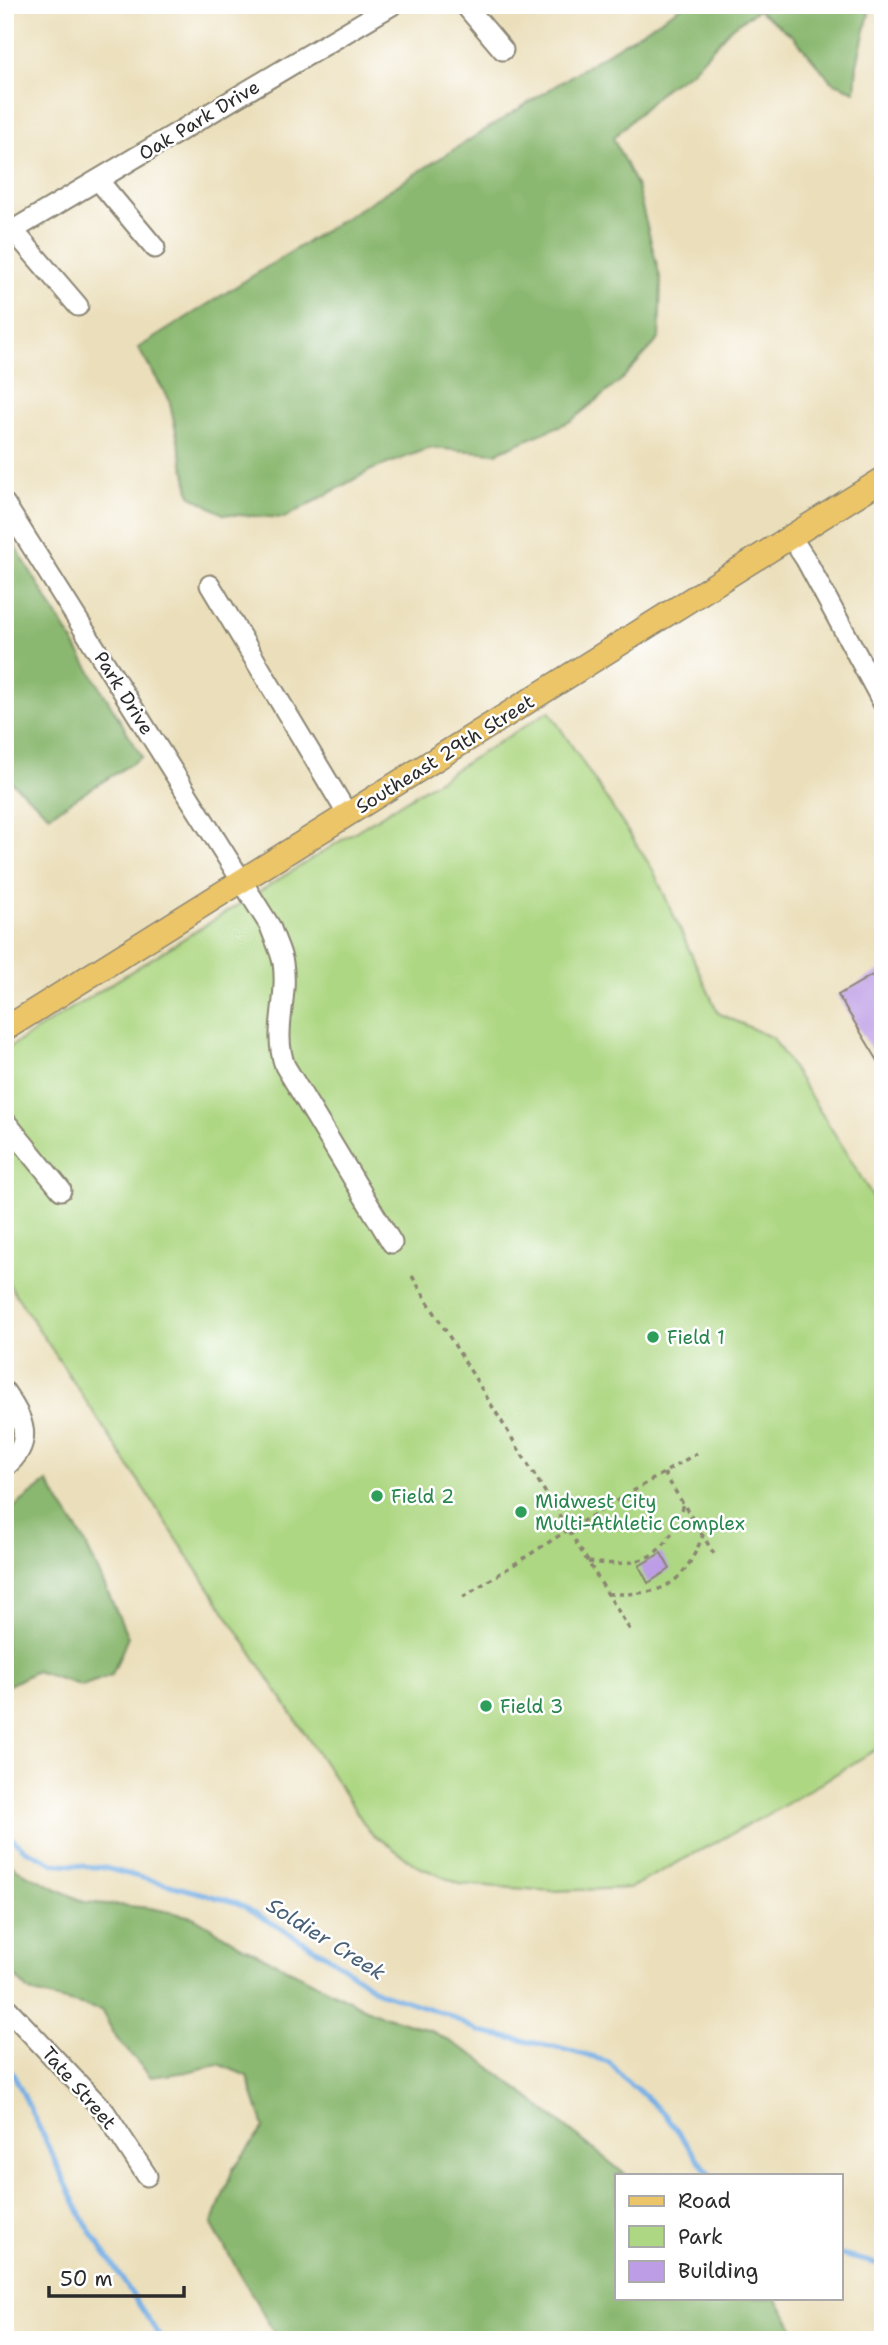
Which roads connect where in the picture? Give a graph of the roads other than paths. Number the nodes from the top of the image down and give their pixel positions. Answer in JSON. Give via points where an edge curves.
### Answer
{"nodes":[{"id":1,"x":392,"y":5,"type":"edge"},
{"id":2,"x":465,"y":5,"type":"edge"},
{"id":3,"x":503,"y":50,"type":"dead end"},
{"id":4,"x":98,"y":180,"type":"junction"},
{"id":5,"x":9,"y":233,"type":"edge"},
{"id":6,"x":155,"y":248,"type":"dead end"},
{"id":7,"x":78,"y":306,"type":"dead end"},
{"id":8,"x":883,"y":479,"type":"edge"},
{"id":9,"x":5,"y":504,"type":"edge"},
{"id":10,"x":791,"y":537,"type":"junction"},
{"id":11,"x":210,"y":584,"type":"dead end"},
{"id":12,"x":883,"y":704,"type":"edge"},
{"id":13,"x":348,"y":815,"type":"junction"},
{"id":14,"x":243,"y":881,"type":"junction"},
{"id":15,"x":5,"y":1028,"type":"edge"},
{"id":16,"x":5,"y":1121,"type":"edge"},
{"id":17,"x":61,"y":1190,"type":"dead end"},
{"id":18,"x":392,"y":1244,"type":"dead end"},
{"id":19,"x":5,"y":1392,"type":"edge"},
{"id":20,"x":5,"y":1467,"type":"edge"},
{"id":21,"x":5,"y":2006,"type":"edge"},
{"id":22,"x":147,"y":2176,"type":"dead end"}],
"edges":[{"from":1,"to":4,"type":"street","name":"Oak Park Drive"},
{"from":2,"to":3,"type":"street"},
{"from":4,"to":5,"type":"street","name":"Oak Park Drive"},
{"from":4,"to":6,"type":"street"},
{"from":5,"to":7,"type":"street"},
{"from":8,"to":10,"type":"main road","name":"Southeast 29th Street"},
{"from":9,"to":14,"type":"street","name":"Park Drive"},
{"from":10,"to":12,"type":"street"},
{"from":10,"to":13,"type":"main road","name":"Southeast 29th Street"},
{"from":11,"to":13,"type":"street"},
{"from":13,"to":14,"type":"main road","name":"Southeast 29th Street"},
{"from":14,"to":15,"type":"main road","name":"Southeast 29th Street"},
{"from":14,"to":18,"type":"street","name":"Park Drive","via":[[270,926],[283,962],[279,1048],[285,1066]]},
{"from":16,"to":17,"type":"street"},
{"from":19,"to":20,"type":"street","via":[[24,1432],[18,1457]]},
{"from":21,"to":22,"type":"street","name":"Tate Street","via":[[105,2112]]}]}
